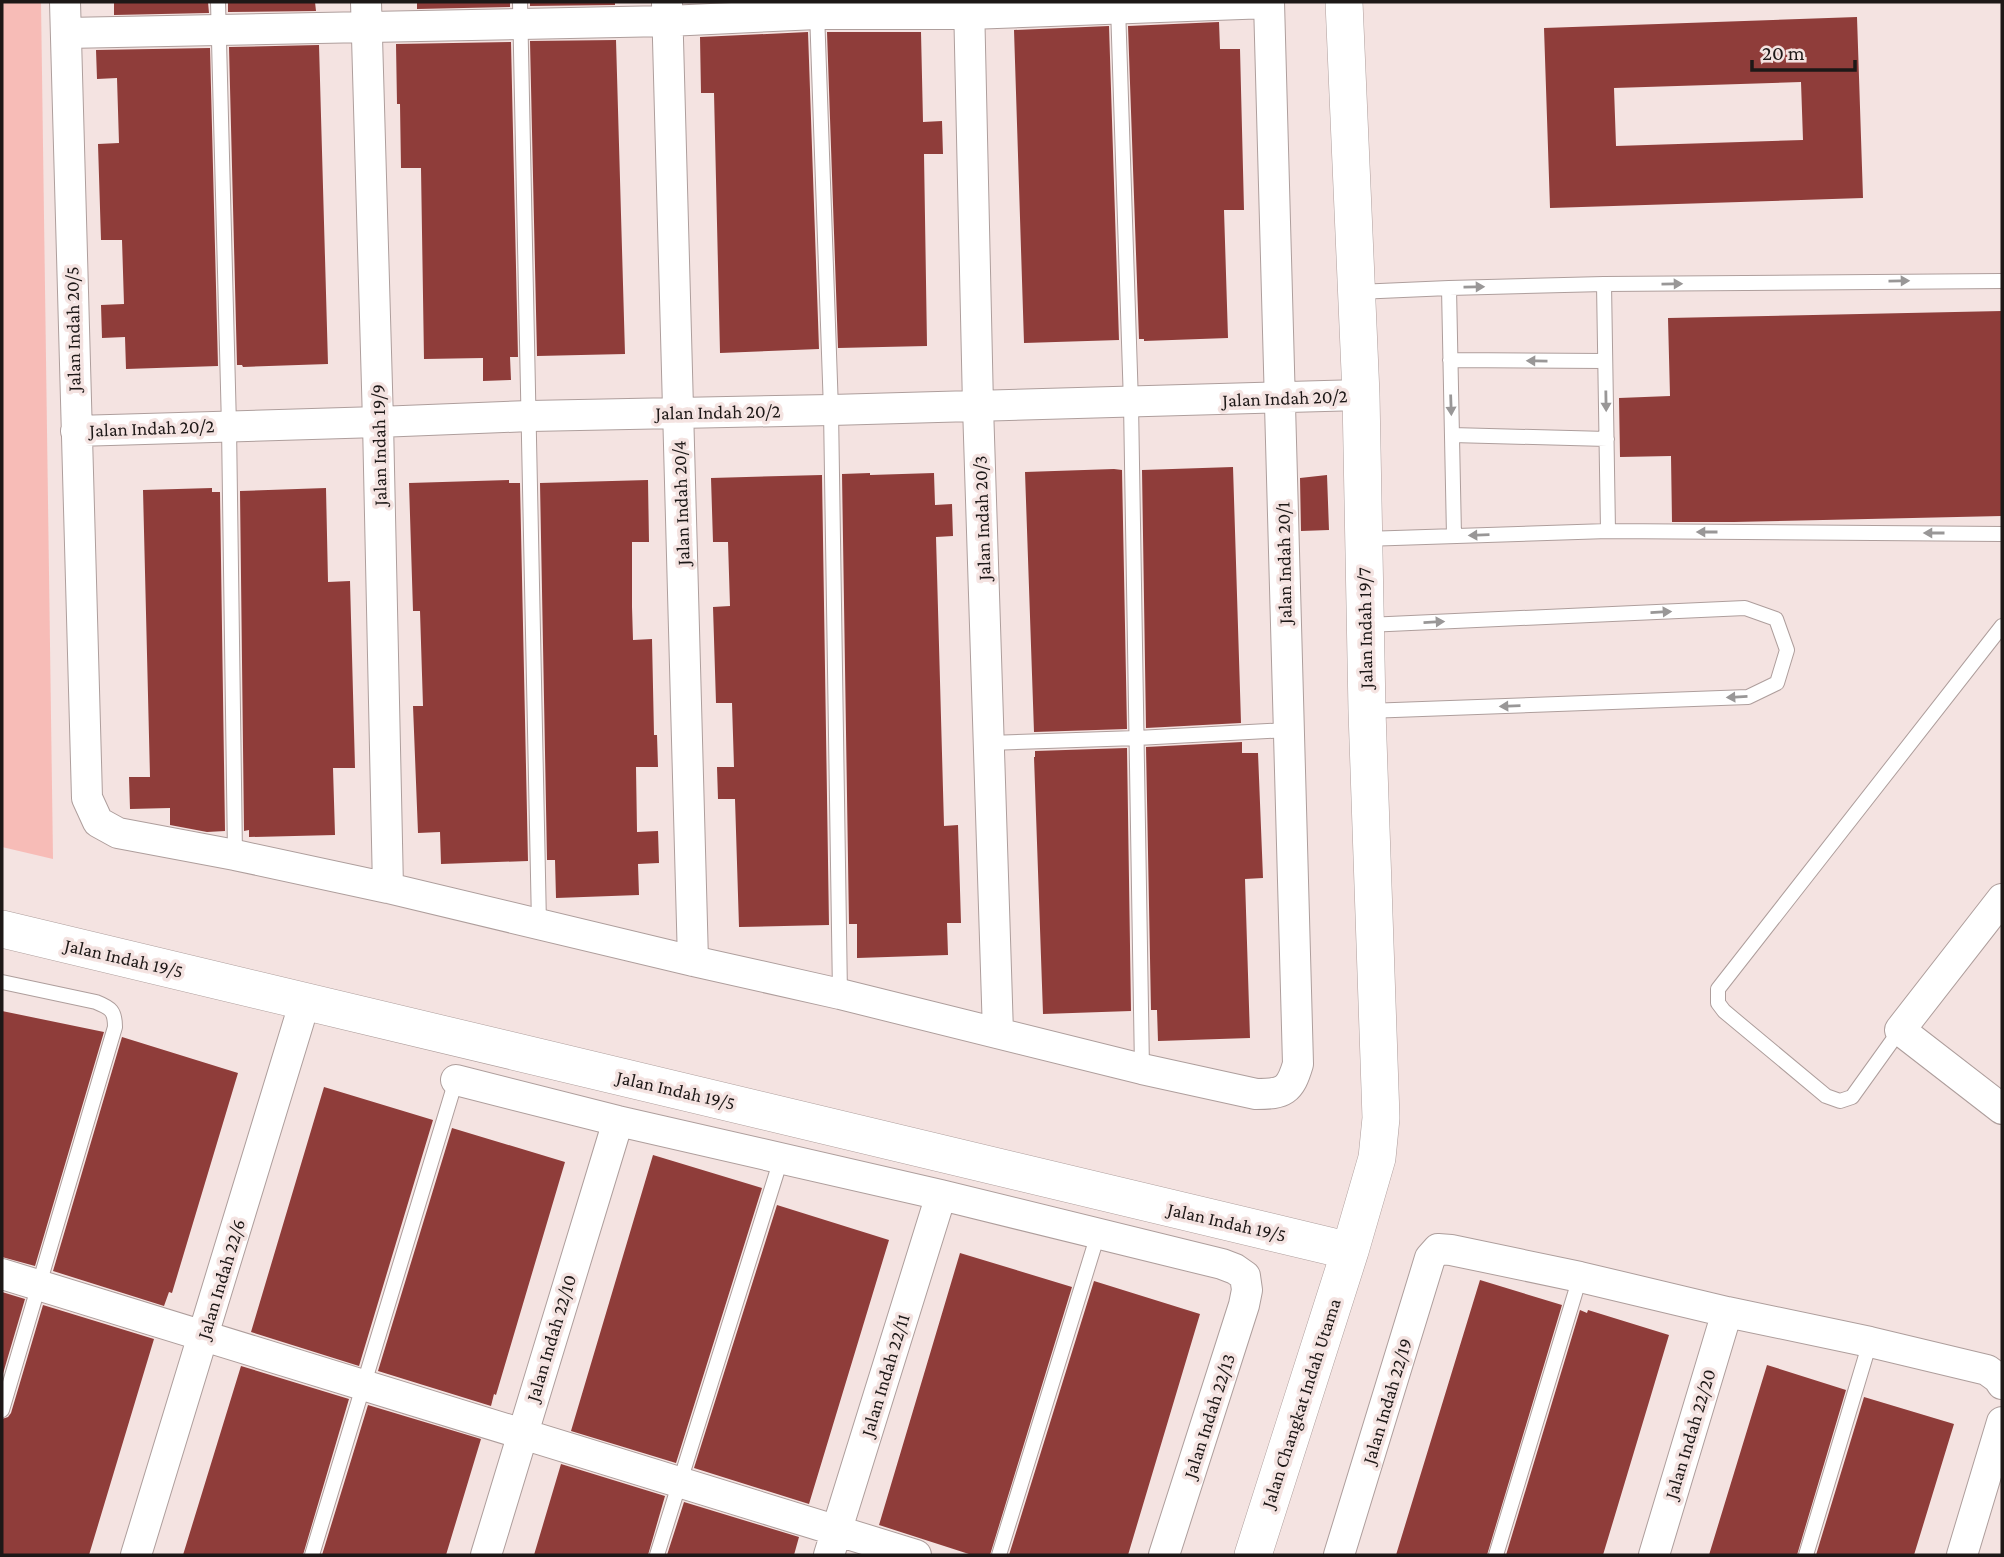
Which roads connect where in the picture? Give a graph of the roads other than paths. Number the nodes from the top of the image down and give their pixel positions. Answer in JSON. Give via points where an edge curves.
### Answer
{"nodes":[{"id":1,"x":65,"y":2,"type":"edge"},
{"id":2,"x":1269,"y":2,"type":"edge"},
{"id":3,"x":1344,"y":2,"type":"edge"},
{"id":4,"x":1118,"y":5,"type":"edge"},
{"id":5,"x":817,"y":8,"type":"edge"},
{"id":6,"x":969,"y":8,"type":"edge"},
{"id":7,"x":521,"y":12,"type":"edge"},
{"id":8,"x":668,"y":12,"type":"edge"},
{"id":9,"x":366,"y":15,"type":"edge"},
{"id":10,"x":219,"y":16,"type":"edge"},
{"id":11,"x":66,"y":33,"type":"junction"},
{"id":12,"x":2002,"y":281,"type":"edge"},
{"id":13,"x":1604,"y":284,"type":"junction"},
{"id":14,"x":1449,"y":288,"type":"junction"},
{"id":15,"x":1357,"y":292,"type":"junction"},
{"id":16,"x":1450,"y":360,"type":"junction"},
{"id":17,"x":1605,"y":361,"type":"junction"},
{"id":18,"x":1361,"y":395,"type":"junction"},
{"id":19,"x":1280,"y":398,"type":"junction"},
{"id":20,"x":1131,"y":403,"type":"junction"},
{"id":21,"x":978,"y":406,"type":"junction"},
{"id":22,"x":831,"y":410,"type":"junction"},
{"id":23,"x":678,"y":413,"type":"junction"},
{"id":24,"x":530,"y":416,"type":"junction"},
{"id":25,"x":379,"y":422,"type":"junction"},
{"id":26,"x":229,"y":426,"type":"junction"},
{"id":27,"x":76,"y":431,"type":"junction"},
{"id":28,"x":1452,"y":435,"type":"junction"},
{"id":29,"x":1607,"y":439,"type":"junction"},
{"id":30,"x":1608,"y":531,"type":"junction"},
{"id":31,"x":2002,"y":534,"type":"edge"},
{"id":32,"x":1454,"y":536,"type":"junction"},
{"id":33,"x":1364,"y":539,"type":"junction"},
{"id":34,"x":1366,"y":625,"type":"junction"},
{"id":35,"x":2002,"y":626,"type":"edge"},
{"id":36,"x":1367,"y":711,"type":"junction"},
{"id":37,"x":1288,"y":730,"type":"junction"},
{"id":38,"x":1137,"y":738,"type":"junction"},
{"id":39,"x":989,"y":743,"type":"junction"},
{"id":40,"x":235,"y":855,"type":"junction"},
{"id":41,"x":388,"y":888,"type":"junction"},
{"id":42,"x":2002,"y":899,"type":"edge"},
{"id":43,"x":539,"y":924,"type":"junction"},
{"id":44,"x":2,"y":929,"type":"edge"},
{"id":45,"x":693,"y":961,"type":"junction"},
{"id":46,"x":2,"y":982,"type":"edge"},
{"id":47,"x":840,"y":994,"type":"junction"},
{"id":48,"x":305,"y":1001,"type":"junction"},
{"id":49,"x":1900,"y":1030,"type":"junction"},
{"id":50,"x":998,"y":1033,"type":"junction"},
{"id":51,"x":1142,"y":1069,"type":"junction"},
{"id":52,"x":457,"y":1080,"type":"joint"},
{"id":53,"x":2002,"y":1109,"type":"edge"},
{"id":54,"x":618,"y":1121,"type":"junction"},
{"id":55,"x":781,"y":1159,"type":"junction"},
{"id":56,"x":941,"y":1195,"type":"junction"},
{"id":57,"x":1098,"y":1234,"type":"junction"},
{"id":58,"x":1350,"y":1251,"type":"junction"},
{"id":59,"x":2,"y":1274,"type":"edge"},
{"id":60,"x":1580,"y":1277,"type":"junction"},
{"id":61,"x":39,"y":1286,"type":"junction"},
{"id":62,"x":1727,"y":1312,"type":"junction"},
{"id":63,"x":204,"y":1335,"type":"junction"},
{"id":64,"x":1870,"y":1342,"type":"junction"},
{"id":65,"x":1995,"y":1377,"type":"edge"},
{"id":66,"x":364,"y":1385,"type":"junction"},
{"id":67,"x":2,"y":1410,"type":"edge"},
{"id":68,"x":2002,"y":1422,"type":"edge"},
{"id":69,"x":522,"y":1434,"type":"junction"},
{"id":70,"x":679,"y":1482,"type":"junction"},
{"id":71,"x":833,"y":1543,"type":"edge"},
{"id":72,"x":136,"y":1555,"type":"edge"},
{"id":73,"x":312,"y":1555,"type":"edge"},
{"id":74,"x":486,"y":1555,"type":"edge"},
{"id":75,"x":657,"y":1555,"type":"edge"},
{"id":76,"x":916,"y":1555,"type":"edge"},
{"id":77,"x":999,"y":1555,"type":"edge"},
{"id":78,"x":1164,"y":1555,"type":"edge"},
{"id":79,"x":1253,"y":1555,"type":"edge"},
{"id":80,"x":1339,"y":1555,"type":"edge"},
{"id":81,"x":1496,"y":1555,"type":"edge"},
{"id":82,"x":1654,"y":1555,"type":"edge"},
{"id":83,"x":1805,"y":1555,"type":"edge"},
{"id":84,"x":1962,"y":1555,"type":"edge"}],
"edges":[{"from":1,"to":11,"type":"street","name":"Jalan Indah 20/5"},
{"from":2,"to":4,"type":"street"},
{"from":2,"to":19,"type":"street","name":"Jalan Indah 20/1"},
{"from":3,"to":15,"type":"street","name":"Jalan Indah 19/7"},
{"from":4,"to":6,"type":"street"},
{"from":4,"to":20,"type":"lane"},
{"from":5,"to":6,"type":"street"},
{"from":5,"to":8,"type":"street"},
{"from":5,"to":22,"type":"lane"},
{"from":6,"to":21,"type":"street","name":"Jalan Indah 20/3"},
{"from":7,"to":8,"type":"street"},
{"from":7,"to":9,"type":"street"},
{"from":7,"to":24,"type":"lane"},
{"from":8,"to":23,"type":"street","name":"Jalan Indah 20/4"},
{"from":9,"to":10,"type":"street"},
{"from":9,"to":25,"type":"street","name":"Jalan Indah 19/9"},
{"from":10,"to":11,"type":"street"},
{"from":10,"to":26,"type":"lane"},
{"from":11,"to":27,"type":"street","name":"Jalan Indah 20/5"},
{"from":13,"to":12,"type":"lane","one_way":true},
{"from":14,"to":13,"type":"lane","one_way":true},
{"from":13,"to":17,"type":"lane"},
{"from":14,"to":15,"type":"lane"},
{"from":14,"to":16,"type":"lane"},
{"from":15,"to":18,"type":"street","name":"Jalan Indah 19/7"},
{"from":17,"to":16,"type":"lane","one_way":true},
{"from":16,"to":28,"type":"lane","one_way":true},
{"from":17,"to":29,"type":"lane","one_way":true},
{"from":18,"to":19,"type":"street","name":"Jalan Indah 20/2"},
{"from":18,"to":33,"type":"street","name":"Jalan Indah 19/7"},
{"from":19,"to":20,"type":"street","name":"Jalan Indah 20/2"},
{"from":19,"to":37,"type":"street","name":"Jalan Indah 20/1"},
{"from":20,"to":21,"type":"street","name":"Jalan Indah 20/2"},
{"from":20,"to":38,"type":"lane"},
{"from":21,"to":22,"type":"street","name":"Jalan Indah 20/2"},
{"from":21,"to":39,"type":"street","name":"Jalan Indah 20/3"},
{"from":22,"to":23,"type":"street","name":"Jalan Indah 20/2"},
{"from":22,"to":47,"type":"lane"},
{"from":23,"to":24,"type":"street","name":"Jalan Indah 20/2"},
{"from":23,"to":45,"type":"street","name":"Jalan Indah 20/4"},
{"from":24,"to":25,"type":"street","name":"Jalan Indah 20/2"},
{"from":24,"to":43,"type":"lane"},
{"from":25,"to":26,"type":"street","name":"Jalan Indah 20/2"},
{"from":25,"to":41,"type":"street","name":"Jalan Indah 19/9"},
{"from":26,"to":27,"type":"street","name":"Jalan Indah 20/2"},
{"from":26,"to":40,"type":"lane"},
{"from":27,"to":40,"type":"street","name":"Jalan Indah 20/5","via":[[87,798],[98,822],[118,833]]},
{"from":28,"to":29,"type":"lane"},
{"from":28,"to":32,"type":"lane"},
{"from":29,"to":30,"type":"lane"},
{"from":31,"to":30,"type":"lane","one_way":true},
{"from":30,"to":32,"type":"lane","one_way":true},
{"from":32,"to":33,"type":"lane"},
{"from":33,"to":34,"type":"street","name":"Jalan Indah 19/7"},
{"from":34,"to":36,"type":"street","name":"Jalan Indah 19/7"},
{"from":34,"to":36,"type":"lane","one_way":true,"via":[[1745,608],[1776,620],[1787,650],[1777,683],[1748,697]]},
{"from":35,"to":49,"type":"lane","via":[[1718,989],[1718,1003],[1724,1011],[1826,1096],[1840,1101],[1852,1097]]},
{"from":36,"to":58,"type":"street","name":"Jalan Indah 19/7","via":[[1381,1118],[1377,1158]]},
{"from":37,"to":38,"type":"lane"},
{"from":37,"to":51,"type":"street","name":"Jalan Indah 20/1","via":[[1298,1064],[1294,1080],[1286,1090],[1256,1094]]},
{"from":38,"to":39,"type":"lane"},
{"from":38,"to":51,"type":"lane"},
{"from":39,"to":50,"type":"street","name":"Jalan Indah 20/3"},
{"from":40,"to":41,"type":"street"},
{"from":41,"to":43,"type":"street"},
{"from":42,"to":49,"type":"street"},
{"from":43,"to":45,"type":"street"},
{"from":44,"to":48,"type":"street","name":"Jalan Indah 19/5"},
{"from":45,"to":47,"type":"street"},
{"from":46,"to":61,"type":"lane","via":[[96,1002],[115,1016],[112,1041]]},
{"from":47,"to":50,"type":"street"},
{"from":48,"to":58,"type":"street","name":"Jalan Indah 19/5"},
{"from":48,"to":63,"type":"street","name":"Jalan Indah 22/6"},
{"from":49,"to":53,"type":"street"},
{"from":50,"to":51,"type":"street"},
{"from":52,"to":54,"type":"street"},
{"from":52,"to":66,"type":"lane"},
{"from":54,"to":55,"type":"street"},
{"from":54,"to":69,"type":"street","name":"Jalan Indah 22/10"},
{"from":55,"to":56,"type":"street"},
{"from":55,"to":70,"type":"lane"},
{"from":56,"to":57,"type":"street"},
{"from":56,"to":71,"type":"street","name":"Jalan Indah 22/11"},
{"from":57,"to":77,"type":"lane"},
{"from":57,"to":78,"type":"street","name":"Jalan Indah 22/13","via":[[1223,1264],[1245,1276],[1244,1305]]},
{"from":58,"to":79,"type":"street","name":"Jalan Changkat Indah Utama"},
{"from":59,"to":61,"type":"street"},
{"from":60,"to":62,"type":"street"},
{"from":60,"to":80,"type":"street","name":"Jalan Indah 22/19","via":[[1451,1250],[1438,1249],[1430,1258]]},
{"from":60,"to":81,"type":"lane"},
{"from":61,"to":63,"type":"street"},
{"from":61,"to":67,"type":"lane"},
{"from":62,"to":64,"type":"street"},
{"from":62,"to":82,"type":"street","name":"Jalan Indah 22/20"},
{"from":63,"to":66,"type":"street"},
{"from":63,"to":72,"type":"street","name":"Jalan Indah 22/6"},
{"from":64,"to":65,"type":"street"},
{"from":64,"to":83,"type":"lane"},
{"from":66,"to":69,"type":"street"},
{"from":66,"to":73,"type":"lane"},
{"from":68,"to":84,"type":"street"},
{"from":69,"to":70,"type":"street"},
{"from":69,"to":74,"type":"street","name":"Jalan Indah 22/10"},
{"from":70,"to":71,"type":"street"},
{"from":70,"to":75,"type":"lane"},
{"from":71,"to":76,"type":"street"}]}
